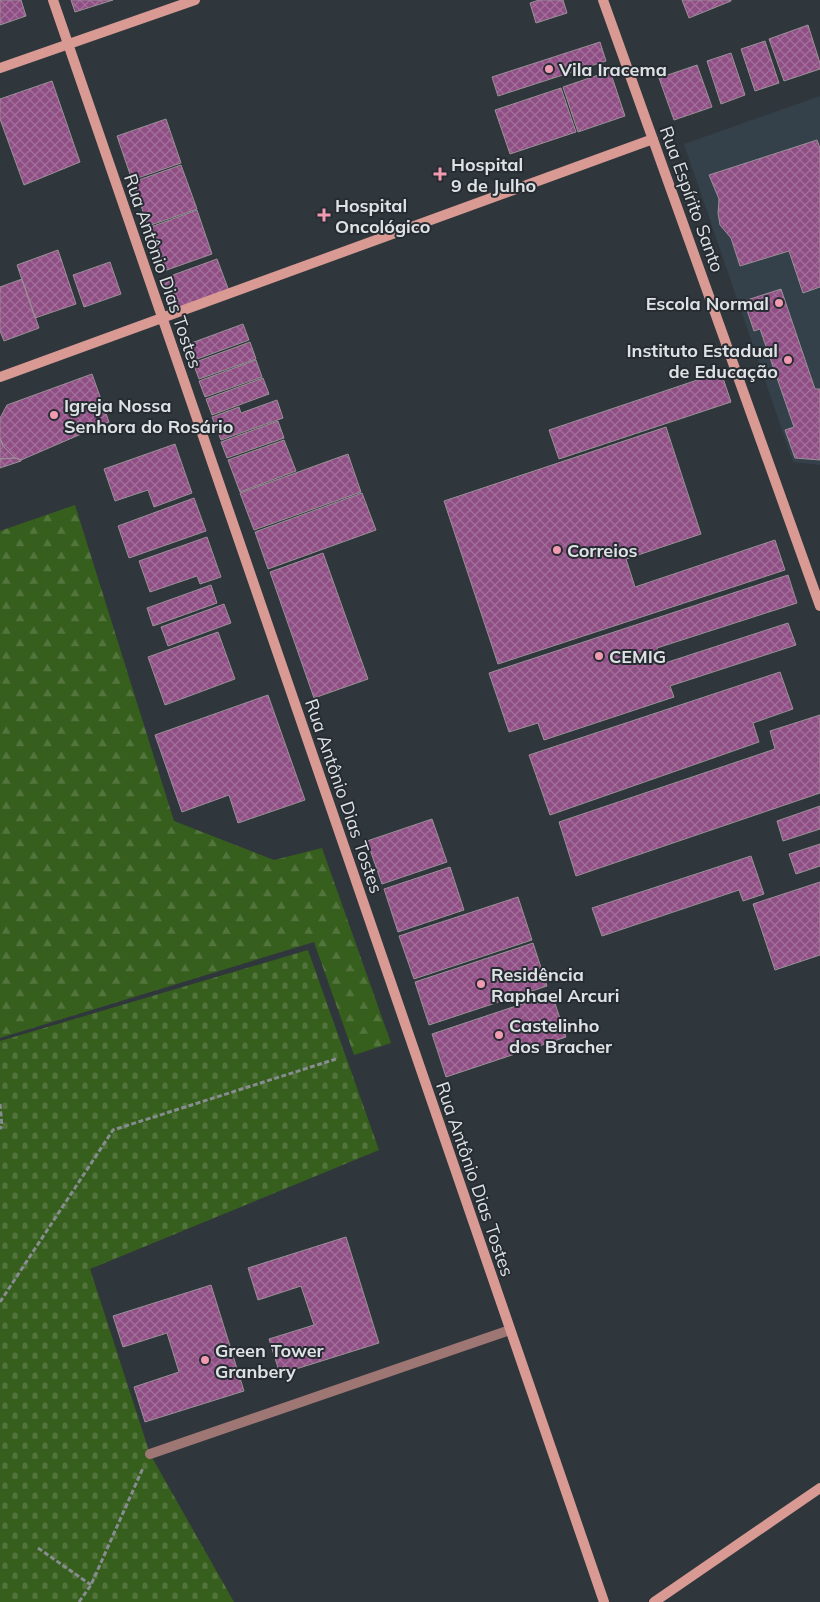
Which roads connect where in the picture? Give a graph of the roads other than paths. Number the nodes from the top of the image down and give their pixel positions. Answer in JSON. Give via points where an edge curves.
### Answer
{"nodes":[{"id":1,"x":52,"y":0,"type":"edge"},
{"id":2,"x":195,"y":0,"type":"edge"},
{"id":3,"x":603,"y":0,"type":"edge"},
{"id":4,"x":68,"y":44,"type":"junction"},
{"id":5,"x":0,"y":68,"type":"edge"},
{"id":6,"x":653,"y":139,"type":"junction"},
{"id":7,"x":162,"y":318,"type":"junction"},
{"id":8,"x":0,"y":377,"type":"edge"},
{"id":9,"x":820,"y":606,"type":"edge"},
{"id":10,"x":510,"y":1330,"type":"junction"},
{"id":11,"x":150,"y":1454,"type":"road end"},
{"id":12,"x":820,"y":1488,"type":"edge"},
{"id":13,"x":604,"y":1602,"type":"edge"},
{"id":14,"x":654,"y":1602,"type":"edge"}],
"edges":[{"from":1,"to":4,"type":"street","name":"Rua Antônio Dias Tostes"},
{"from":2,"to":4,"type":"street"},
{"from":3,"to":6,"type":"street","name":"Rua Espírito Santo"},
{"from":4,"to":5,"type":"street"},
{"from":4,"to":7,"type":"street","name":"Rua Antônio Dias Tostes"},
{"from":6,"to":7,"type":"street"},
{"from":6,"to":9,"type":"street","name":"Rua Espírito Santo"},
{"from":7,"to":8,"type":"street"},
{"from":7,"to":10,"type":"street","name":"Rua Antônio Dias Tostes"},
{"from":10,"to":11,"type":"street"},
{"from":10,"to":13,"type":"street","name":"Rua Antônio Dias Tostes"},
{"from":12,"to":14,"type":"street"}]}
